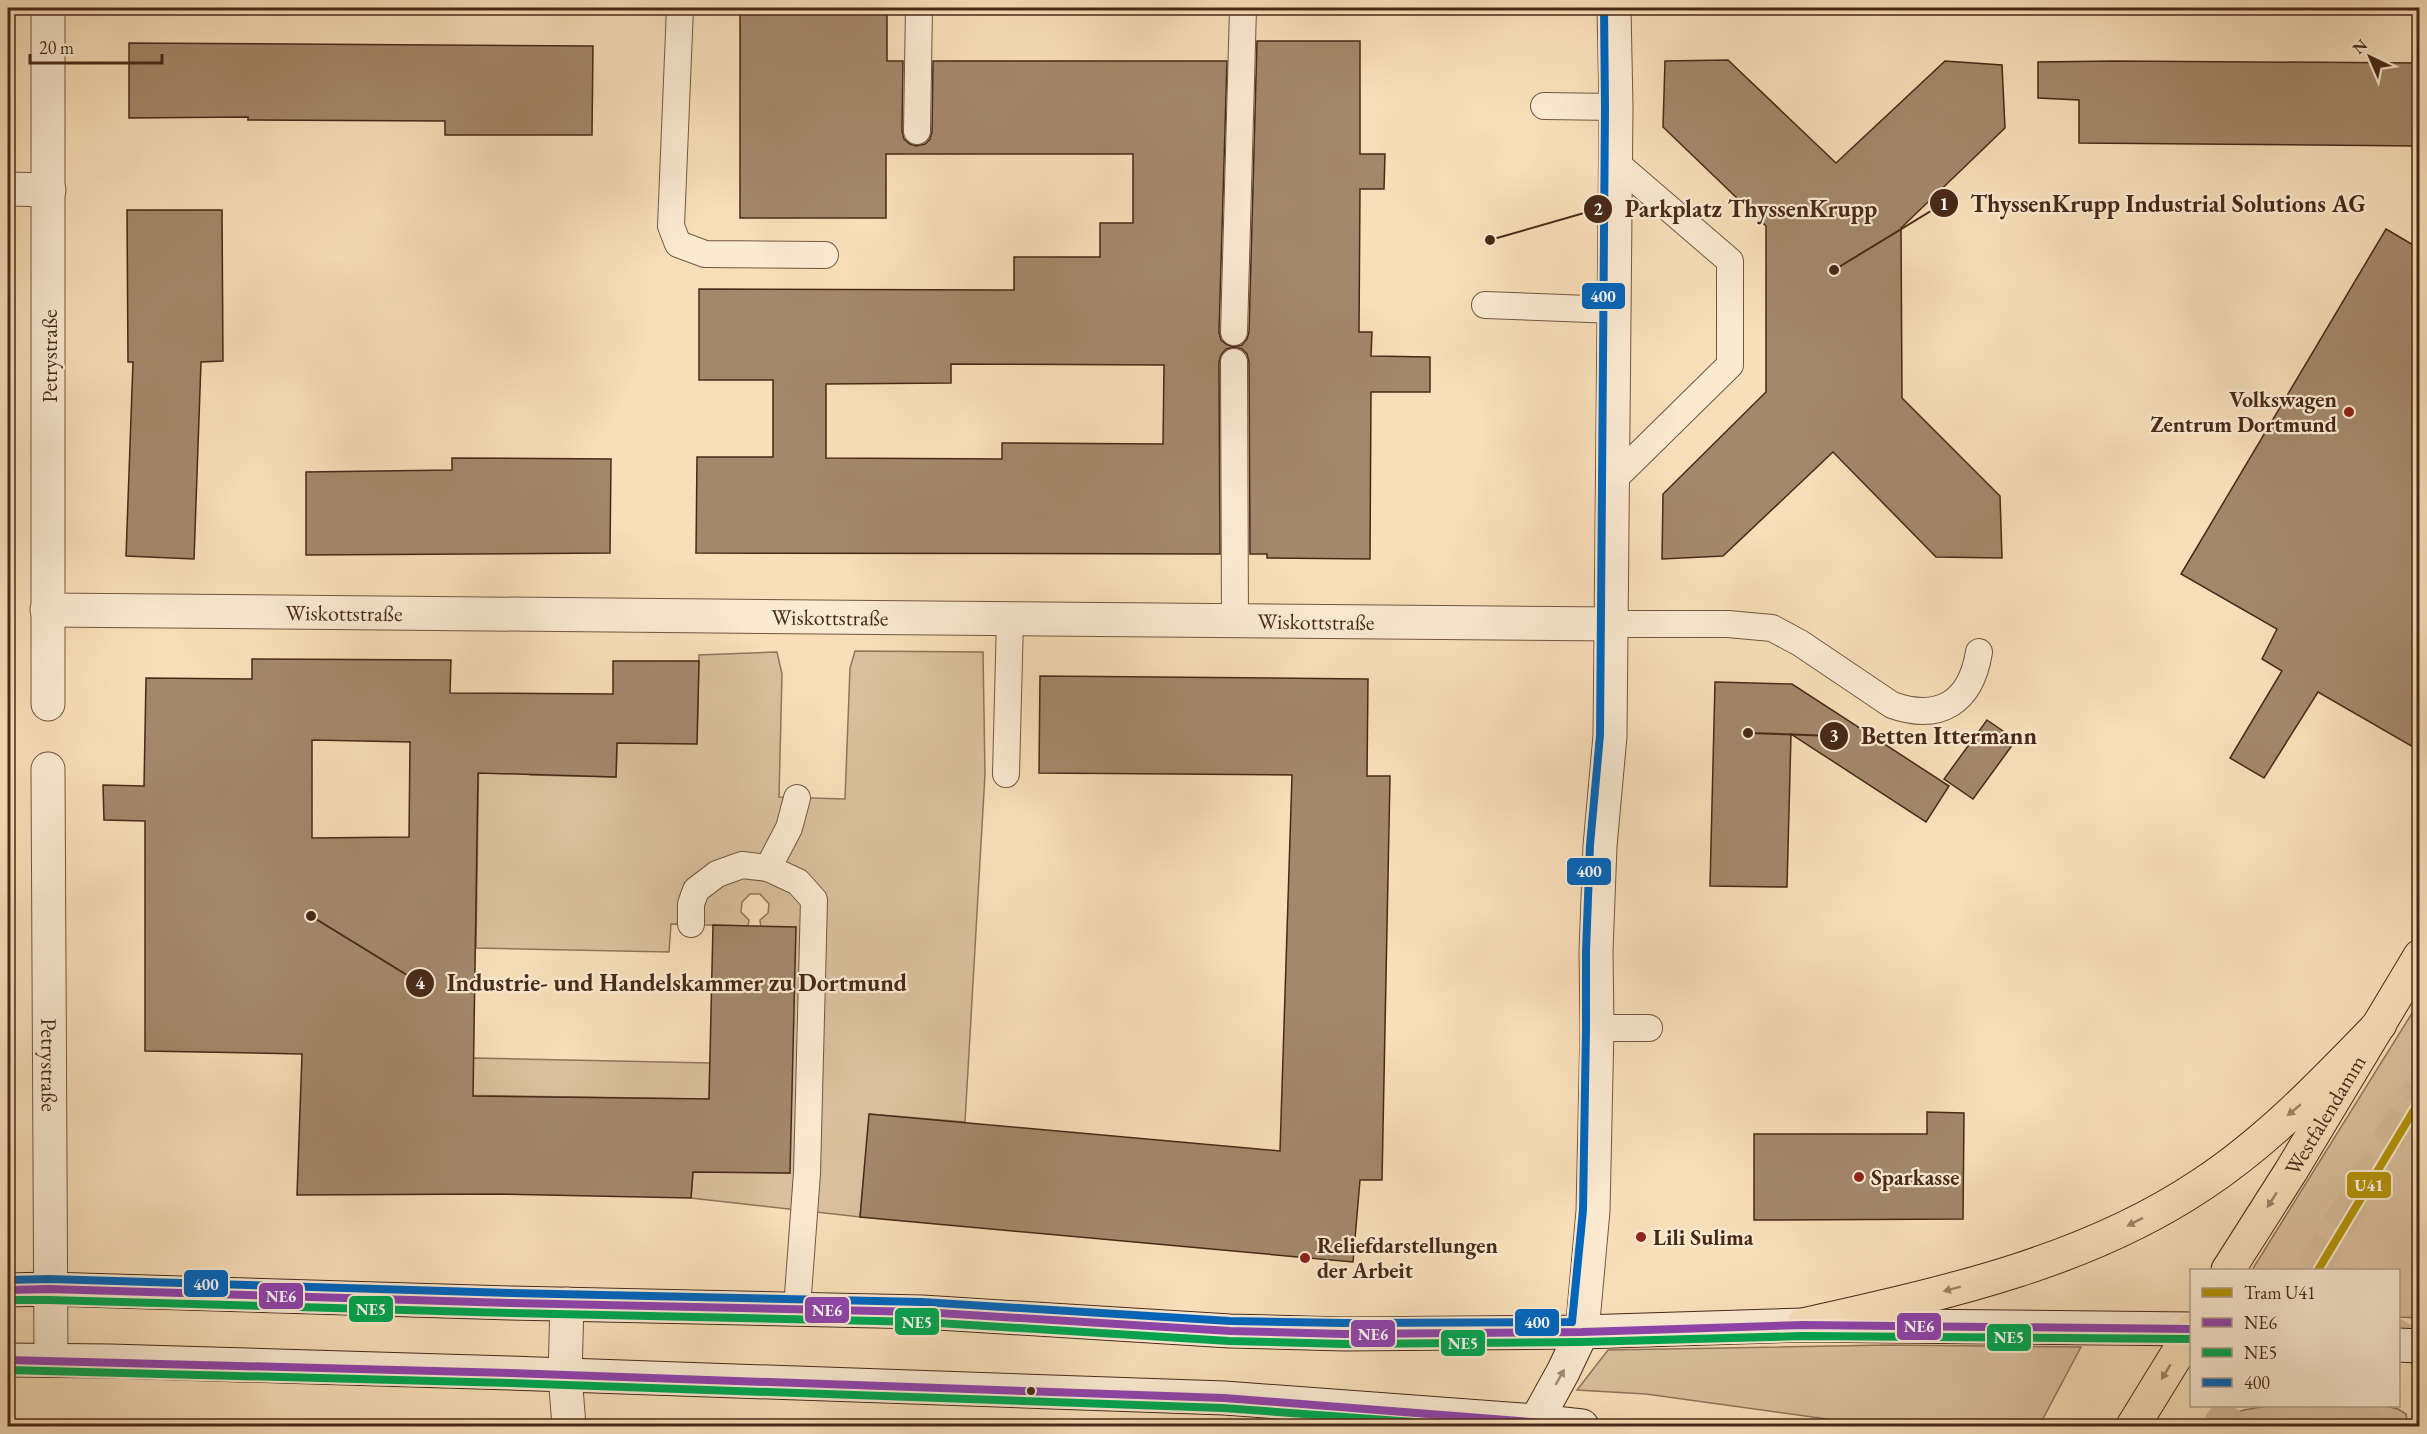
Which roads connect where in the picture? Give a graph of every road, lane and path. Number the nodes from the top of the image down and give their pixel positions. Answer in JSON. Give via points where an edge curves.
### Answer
{"nodes":[{"id":1,"x":48,"y":8,"type":"edge"},
{"id":2,"x":680,"y":8,"type":"edge"},
{"id":3,"x":919,"y":8,"type":"edge"},
{"id":4,"x":1243,"y":8,"type":"edge"},
{"id":5,"x":1614,"y":8,"type":"edge"},
{"id":6,"x":1544,"y":106,"type":"dead end"},
{"id":7,"x":1616,"y":107,"type":"junction"},
{"id":8,"x":917,"y":131,"type":"dead end"},
{"id":9,"x":1616,"y":162,"type":"junction"},
{"id":10,"x":8,"y":189,"type":"edge"},
{"id":11,"x":49,"y":190,"type":"junction"},
{"id":12,"x":825,"y":255,"type":"dead end"},
{"id":13,"x":1485,"y":305,"type":"dead end"},
{"id":14,"x":1615,"y":310,"type":"junction"},
{"id":15,"x":1234,"y":332,"type":"dead end"},
{"id":16,"x":1234,"y":362,"type":"dead end"},
{"id":17,"x":1613,"y":480,"type":"junction"},
{"id":18,"x":47,"y":610,"type":"junction"},
{"id":19,"x":1010,"y":619,"type":"junction"},
{"id":20,"x":1234,"y":621,"type":"junction"},
{"id":21,"x":1612,"y":624,"type":"junction"},
{"id":22,"x":1979,"y":652,"type":"dead end"},
{"id":23,"x":48,"y":704,"type":"dead end"},
{"id":24,"x":48,"y":770,"type":"dead end"},
{"id":25,"x":1006,"y":774,"type":"dead end"},
{"id":26,"x":796,"y":798,"type":"dead end"},
{"id":27,"x":768,"y":868,"type":"junction"},
{"id":28,"x":691,"y":924,"type":"dead end"},
{"id":29,"x":2420,"y":956,"type":"edge"},
{"id":30,"x":2380,"y":1024,"type":"junction"},
{"id":31,"x":1597,"y":1028,"type":"junction"},
{"id":32,"x":1650,"y":1028,"type":"dead end"},
{"id":33,"x":2229,"y":1269,"type":"edge"},
{"id":34,"x":49,"y":1289,"type":"junction"},
{"id":35,"x":8,"y":1290,"type":"edge"},
{"id":36,"x":567,"y":1304,"type":"junction"},
{"id":37,"x":797,"y":1308,"type":"junction"},
{"id":38,"x":1803,"y":1324,"type":"junction"},
{"id":39,"x":2190,"y":1330,"type":"edge"},
{"id":40,"x":1582,"y":1332,"type":"junction"},
{"id":41,"x":2190,"y":1333,"type":"edge"},
{"id":42,"x":2400,"y":1345,"type":"edge"},
{"id":43,"x":2420,"y":1346,"type":"edge"},
{"id":44,"x":8,"y":1360,"type":"edge"},
{"id":45,"x":51,"y":1360,"type":"junction"},
{"id":46,"x":565,"y":1375,"type":"junction"},
{"id":47,"x":1536,"y":1420,"type":"junction"},
{"id":48,"x":2137,"y":1420,"type":"edge"},
{"id":49,"x":569,"y":1426,"type":"edge"},
{"id":50,"x":1582,"y":1426,"type":"edge"}],
"edges":[{"from":1,"to":11,"type":"street","name":"Petrystraße"},
{"from":2,"to":12,"type":"lane","via":[[671,226],[678,244],[705,254]]},
{"from":3,"to":8,"type":"lane"},
{"from":4,"to":15,"type":"lane"},
{"from":5,"to":7,"type":"street"},
{"from":6,"to":7,"type":"lane"},
{"from":7,"to":9,"type":"street"},
{"from":9,"to":14,"type":"street"},
{"from":9,"to":17,"type":"lane","via":[[1730,261],[1730,365]]},
{"from":10,"to":11,"type":"street"},
{"from":11,"to":18,"type":"street","name":"Petrystraße"},
{"from":13,"to":14,"type":"lane"},
{"from":14,"to":17,"type":"street"},
{"from":16,"to":20,"type":"lane"},
{"from":17,"to":21,"type":"street"},
{"from":18,"to":19,"type":"street","name":"Wiskottstraße"},
{"from":18,"to":23,"type":"street","name":"Petrystraße"},
{"from":19,"to":20,"type":"street","name":"Wiskottstraße"},
{"from":19,"to":25,"type":"lane"},
{"from":20,"to":21,"type":"street","name":"Wiskottstraße"},
{"from":21,"to":22,"type":"lane","via":[[1772,628],[1892,705],[1909,711],[1942,708],[1956,701],[1969,686]]},
{"from":21,"to":31,"type":"street","via":[[1610,736],[1596,951]]},
{"from":24,"to":34,"type":"street","name":"Petrystraße"},
{"from":26,"to":27,"type":"lane","via":[[789,828]]},
{"from":27,"to":28,"type":"lane","via":[[742,865],[717,874],[696,890]]},
{"from":27,"to":37,"type":"lane","via":[[798,882],[814,900],[807,1173]]},
{"from":29,"to":30,"type":"main road","name":"Westfalendamm"},
{"from":30,"to":33,"type":"main road","name":"Westfalendamm","one_way":true},
{"from":30,"to":38,"type":"main road","one_way":true,"via":[[2302,1104],[2200,1186],[2164,1207],[2094,1242],[2009,1273],[1893,1305]]},
{"from":31,"to":32,"type":"lane"},
{"from":31,"to":40,"type":"street","via":[[1593,1211]]},
{"from":34,"to":35,"type":"street"},
{"from":34,"to":36,"type":"street"},
{"from":34,"to":45,"type":"street","name":"Petrystraße"},
{"from":36,"to":37,"type":"street"},
{"from":36,"to":46,"type":"street"},
{"from":37,"to":40,"type":"street","via":[[1344,1334]]},
{"from":38,"to":39,"type":"street"},
{"from":38,"to":40,"type":"street"},
{"from":47,"to":40,"type":"street","one_way":true},
{"from":41,"to":48,"type":"main road","one_way":true},
{"from":42,"to":43,"type":"street"},
{"from":44,"to":45,"type":"street"},
{"from":45,"to":46,"type":"street"},
{"from":46,"to":47,"type":"street","via":[[1224,1398]]},
{"from":46,"to":49,"type":"street"},
{"from":47,"to":50,"type":"street"}]}
